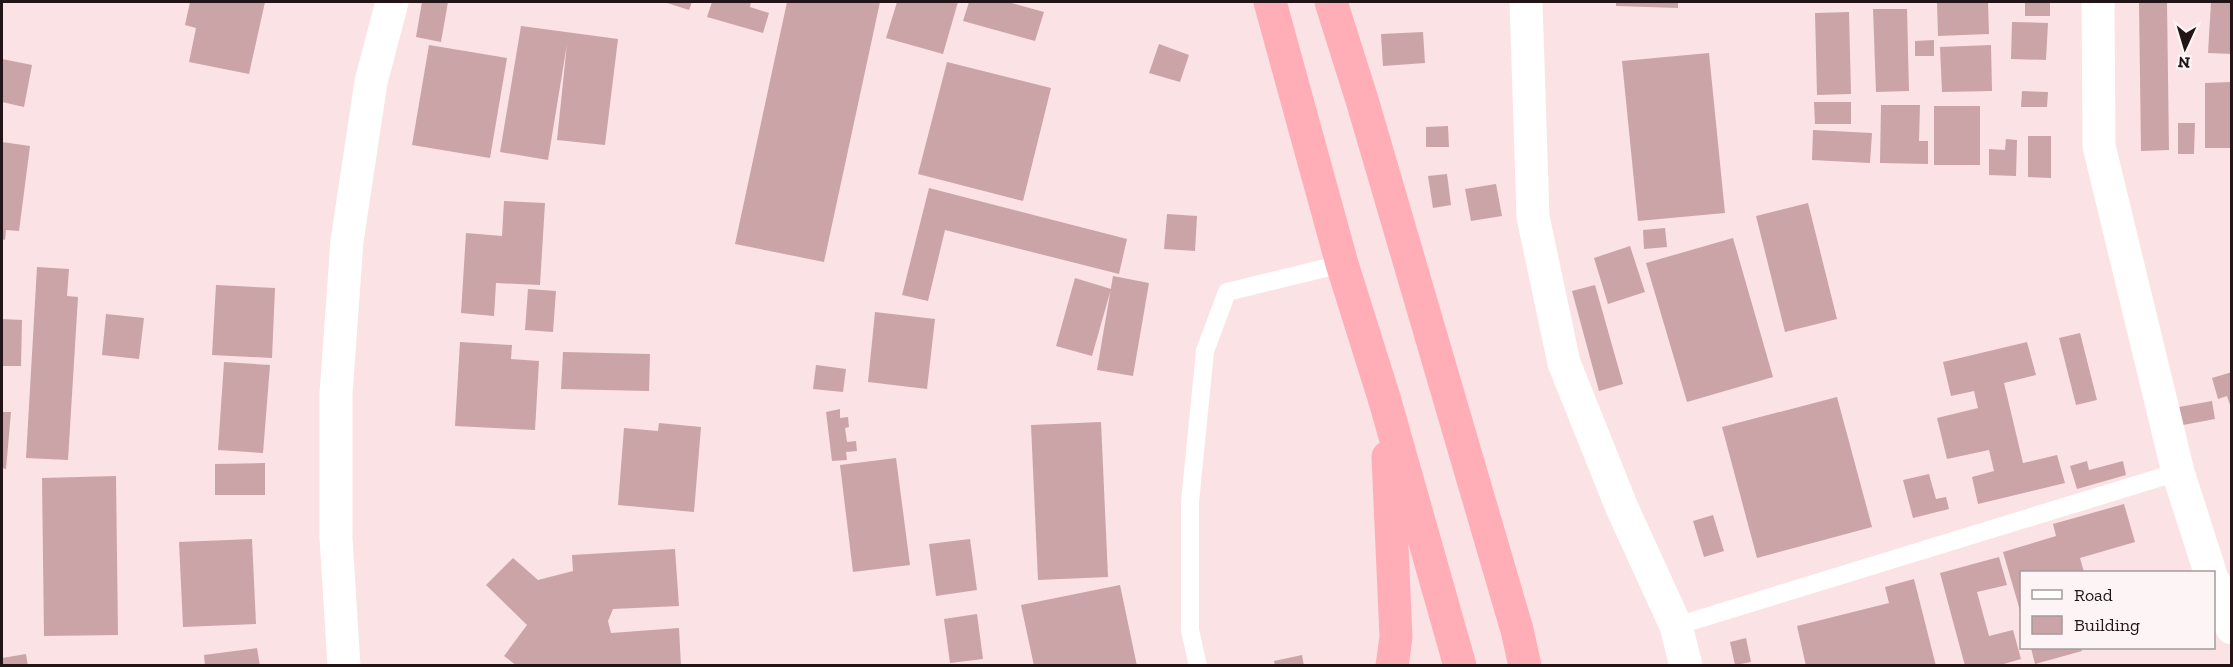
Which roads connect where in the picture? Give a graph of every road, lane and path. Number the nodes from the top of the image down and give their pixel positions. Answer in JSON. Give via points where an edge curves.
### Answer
{"nodes":[{"id":1,"x":392,"y":2,"type":"edge"},
{"id":2,"x":1270,"y":2,"type":"edge"},
{"id":3,"x":1331,"y":2,"type":"edge"},
{"id":4,"x":1526,"y":2,"type":"edge"},
{"id":5,"x":2098,"y":2,"type":"edge"},
{"id":6,"x":1342,"y":264,"type":"junction"},
{"id":7,"x":1385,"y":401,"type":"junction"},
{"id":8,"x":2178,"y":472,"type":"junction"},
{"id":9,"x":2209,"y":571,"type":"edge"},
{"id":10,"x":2215,"y":585,"type":"edge"},
{"id":11,"x":1676,"y":626,"type":"junction"},
{"id":12,"x":2232,"y":628,"type":"edge"},
{"id":13,"x":344,"y":666,"type":"edge"},
{"id":14,"x":1198,"y":666,"type":"edge"},
{"id":15,"x":1392,"y":666,"type":"edge"},
{"id":16,"x":1460,"y":666,"type":"edge"},
{"id":17,"x":1525,"y":666,"type":"edge"},
{"id":18,"x":1686,"y":666,"type":"edge"}],
"edges":[{"from":1,"to":13,"type":"street","via":[[371,82],[346,252],[336,394],[336,538]]},
{"from":2,"to":6,"type":"highway"},
{"from":3,"to":17,"type":"highway"},
{"from":4,"to":11,"type":"street","via":[[1533,217],[1564,363],[1622,508]]},
{"from":5,"to":8,"type":"street","via":[[2099,146]]},
{"from":6,"to":7,"type":"highway"},
{"from":6,"to":14,"type":"lane","via":[[1227,292],[1205,351],[1190,502],[1190,630]]},
{"from":7,"to":15,"type":"highway","via":[[1396,637]]},
{"from":7,"to":16,"type":"highway"},
{"from":8,"to":9,"type":"street"},
{"from":8,"to":11,"type":"lane"},
{"from":10,"to":12,"type":"street"},
{"from":11,"to":18,"type":"street"}]}
